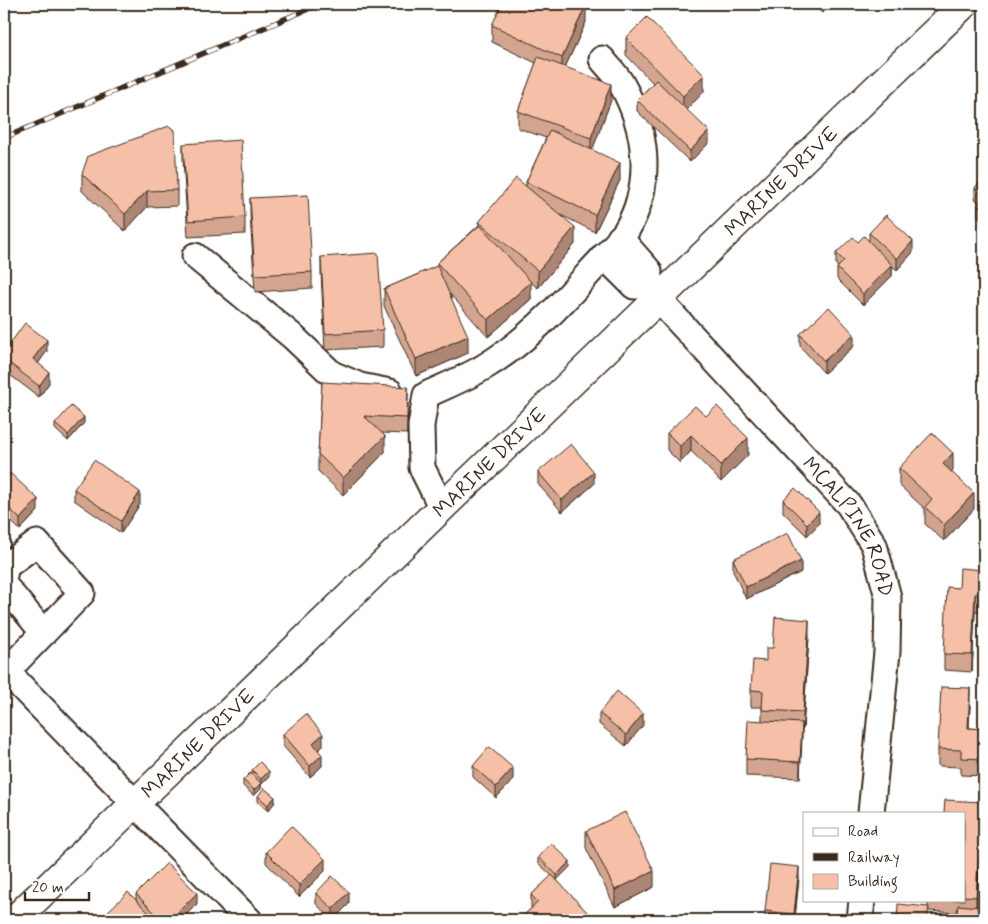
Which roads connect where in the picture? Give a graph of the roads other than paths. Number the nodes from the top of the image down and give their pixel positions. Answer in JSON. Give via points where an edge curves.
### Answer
{"nodes":[{"id":1,"x":964,"y":4,"type":"edge"},
{"id":2,"x":602,"y":59,"type":"dead end"},
{"id":3,"x":612,"y":247,"type":"junction"},
{"id":4,"x":195,"y":256,"type":"dead end"},
{"id":5,"x":653,"y":293,"type":"junction"},
{"id":6,"x":426,"y":396,"type":"junction"},
{"id":7,"x":442,"y":508,"type":"junction"},
{"id":8,"x":4,"y":575,"type":"edge"},
{"id":9,"x":4,"y":585,"type":"edge"},
{"id":10,"x":43,"y":632,"type":"junction"},
{"id":11,"x":5,"y":671,"type":"edge"},
{"id":12,"x":136,"y":803,"type":"junction"},
{"id":13,"x":871,"y":812,"type":"edge"},
{"id":14,"x":862,"y":902,"type":"edge"},
{"id":15,"x":14,"y":920,"type":"edge"},
{"id":16,"x":249,"y":920,"type":"edge"},
{"id":17,"x":860,"y":920,"type":"edge"}],
"edges":[{"from":1,"to":5,"type":"main road","name":"MARINE DRIVE"},
{"from":2,"to":3,"type":"street","via":[[620,81],[632,106],[645,162],[642,194],[625,232]]},
{"from":3,"to":5,"type":"street","via":[[649,271]]},
{"from":3,"to":6,"type":"street","via":[[563,302],[516,345],[484,367]]},
{"from":4,"to":6,"type":"street","via":[[292,336],[332,374],[380,391]]},
{"from":5,"to":7,"type":"main road","name":"MARINE DRIVE"},
{"from":5,"to":13,"type":"street","name":"MCALPINE ROAD","via":[[849,505],[874,545],[888,597],[887,652]]},
{"from":6,"to":7,"type":"street","via":[[421,426],[422,468]]},
{"from":7,"to":12,"type":"main road","name":"MARINE DRIVE"},
{"from":8,"to":10,"type":"street","via":[[6,566],[37,543],[82,593]]},
{"from":9,"to":10,"type":"street"},
{"from":10,"to":11,"type":"street"},
{"from":11,"to":12,"type":"street"},
{"from":12,"to":15,"type":"main road","name":"MARINE DRIVE"},
{"from":12,"to":16,"type":"street"},
{"from":14,"to":17,"type":"street"}]}
